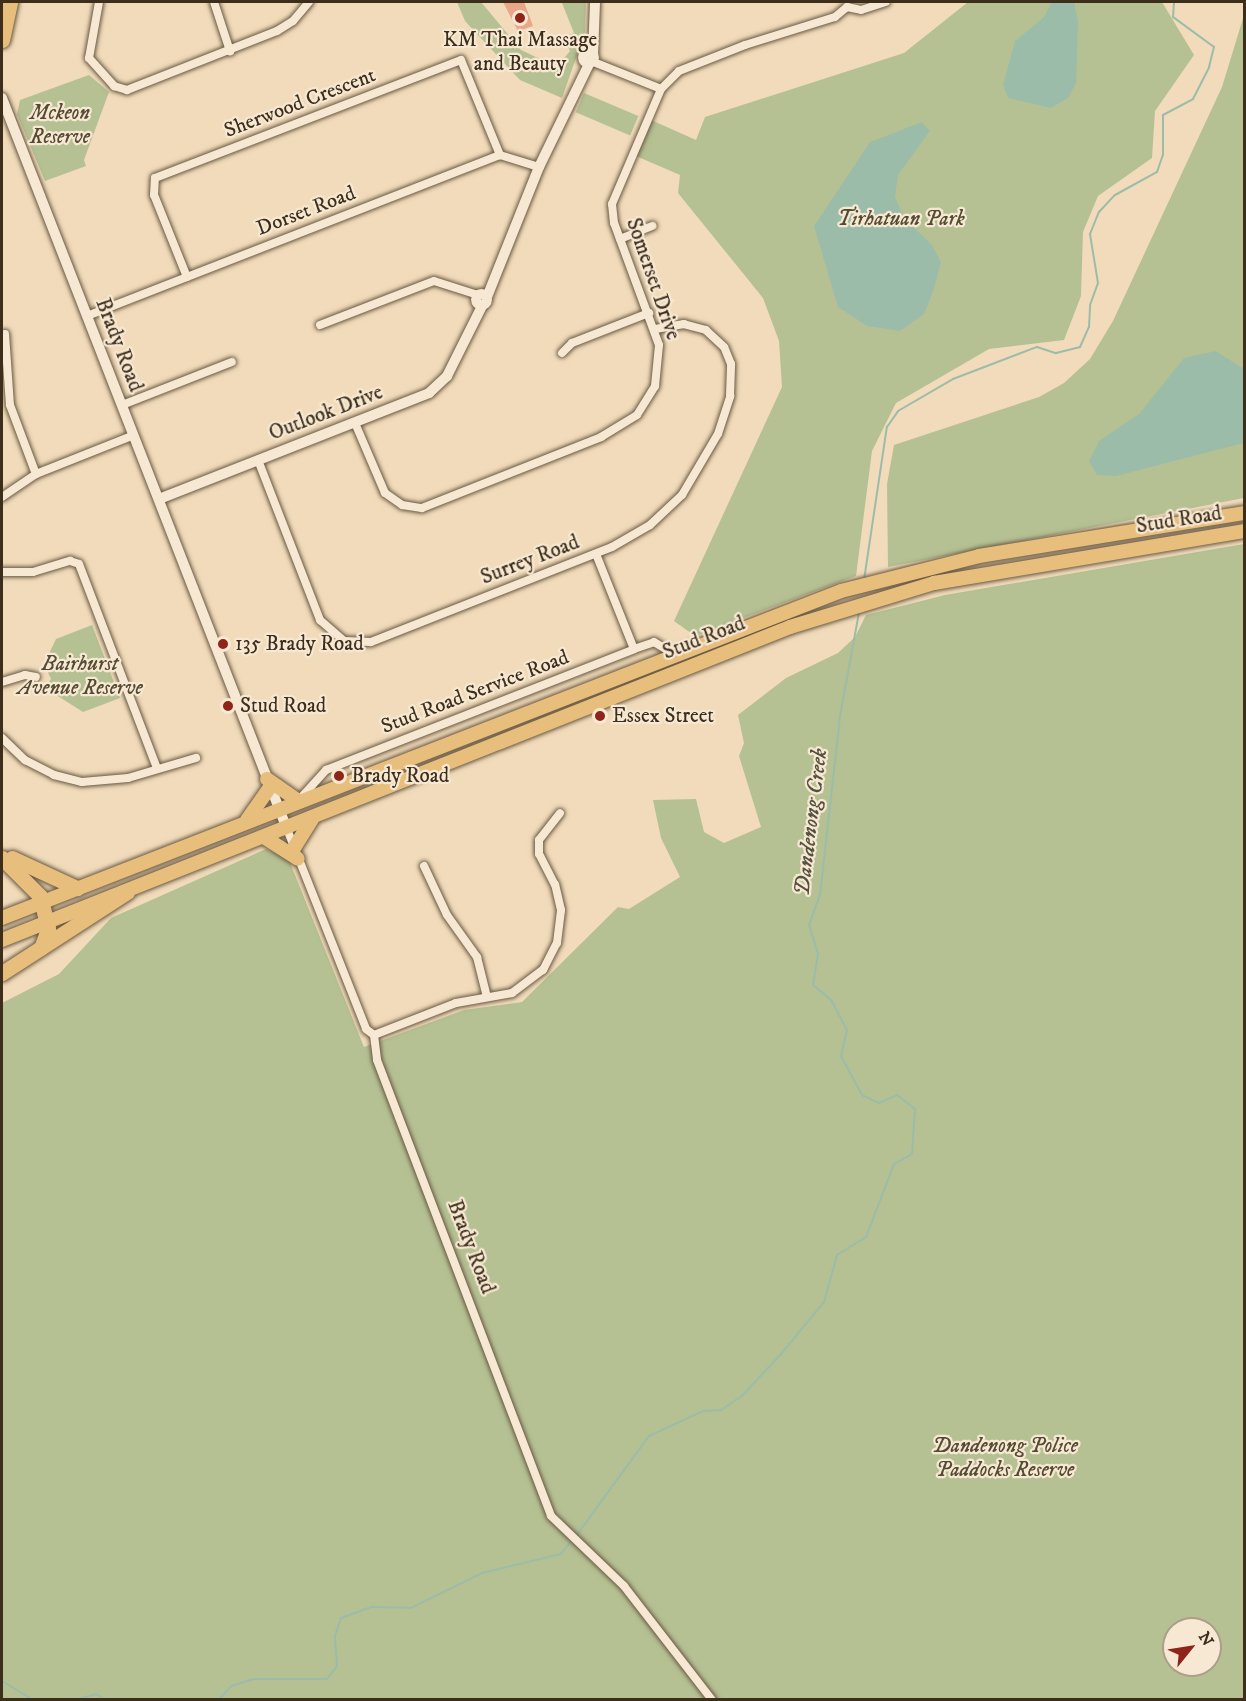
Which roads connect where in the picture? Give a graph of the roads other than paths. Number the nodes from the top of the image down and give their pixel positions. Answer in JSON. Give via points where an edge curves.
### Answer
{"nodes":[{"id":1,"x":10,"y":2,"type":"edge"},
{"id":2,"x":99,"y":2,"type":"edge"},
{"id":3,"x":214,"y":2,"type":"edge"},
{"id":4,"x":309,"y":2,"type":"edge"},
{"id":5,"x":595,"y":2,"type":"edge"},
{"id":6,"x":886,"y":2,"type":"edge"},
{"id":7,"x":845,"y":4,"type":"edge"},
{"id":8,"x":2,"y":40,"type":"edge"},
{"id":9,"x":230,"y":51,"type":"junction"},
{"id":10,"x":589,"y":58,"type":"junction"},
{"id":11,"x":661,"y":89,"type":"junction"},
{"id":12,"x":2,"y":98,"type":"edge"},
{"id":13,"x":500,"y":155,"type":"junction"},
{"id":14,"x":539,"y":167,"type":"junction"},
{"id":15,"x":653,"y":226,"type":"dead end"},
{"id":16,"x":620,"y":239,"type":"junction"},
{"id":17,"x":187,"y":277,"type":"junction"},
{"id":18,"x":480,"y":298,"type":"junction"},
{"id":19,"x":649,"y":313,"type":"junction"},
{"id":20,"x":87,"y":316,"type":"junction"},
{"id":21,"x":320,"y":325,"type":"dead end"},
{"id":22,"x":655,"y":329,"type":"junction"},
{"id":23,"x":5,"y":334,"type":"dead end"},
{"id":24,"x":562,"y":353,"type":"dead end"},
{"id":25,"x":232,"y":362,"type":"dead end"},
{"id":26,"x":122,"y":405,"type":"junction"},
{"id":27,"x":355,"y":423,"type":"junction"},
{"id":28,"x":134,"y":435,"type":"junction"},
{"id":29,"x":258,"y":460,"type":"junction"},
{"id":30,"x":36,"y":474,"type":"junction"},
{"id":31,"x":2,"y":497,"type":"edge"},
{"id":32,"x":159,"y":499,"type":"junction"},
{"id":33,"x":1245,"y":513,"type":"edge"},
{"id":34,"x":1245,"y":531,"type":"edge"},
{"id":35,"x":596,"y":554,"type":"junction"},
{"id":36,"x":2,"y":572,"type":"edge"},
{"id":37,"x":634,"y":649,"type":"junction"},
{"id":38,"x":674,"y":654,"type":"junction"},
{"id":39,"x":36,"y":678,"type":"dead end"},
{"id":40,"x":2,"y":681,"type":"edge"},
{"id":41,"x":2,"y":738,"type":"edge"},
{"id":42,"x":196,"y":758,"type":"dead end"},
{"id":43,"x":157,"y":768,"type":"junction"},
{"id":44,"x":269,"y":783,"type":"junction"},
{"id":45,"x":298,"y":801,"type":"junction"},
{"id":46,"x":279,"y":808,"type":"junction"},
{"id":47,"x":560,"y":813,"type":"dead end"},
{"id":48,"x":312,"y":819,"type":"junction"},
{"id":49,"x":246,"y":822,"type":"junction"},
{"id":50,"x":286,"y":828,"type":"junction"},
{"id":51,"x":264,"y":837,"type":"junction"},
{"id":52,"x":296,"y":853,"type":"junction"},
{"id":53,"x":2,"y":856,"type":"edge"},
{"id":54,"x":424,"y":866,"type":"dead end"},
{"id":55,"x":77,"y":888,"type":"junction"},
{"id":56,"x":127,"y":892,"type":"junction"},
{"id":57,"x":42,"y":902,"type":"junction"},
{"id":58,"x":2,"y":918,"type":"edge"},
{"id":59,"x":47,"y":922,"type":"junction"},
{"id":60,"x":2,"y":940,"type":"edge"},
{"id":61,"x":39,"y":950,"type":"junction"},
{"id":62,"x":2,"y":973,"type":"edge"},
{"id":63,"x":487,"y":997,"type":"junction"},
{"id":64,"x":374,"y":1035,"type":"junction"},
{"id":65,"x":712,"y":1700,"type":"edge"}],
"edges":[{"from":1,"to":8,"type":"highway"},
{"from":2,"to":9,"type":"street","via":[[89,58],[114,86],[135,88]]},
{"from":3,"to":9,"type":"street"},
{"from":4,"to":9,"type":"street","via":[[293,21],[277,31]]},
{"from":5,"to":10,"type":"main road","name":"Outlook Drive","via":[[595,36]]},
{"from":6,"to":7,"type":"street","name":"Somerset Drive","via":[[861,10]]},
{"from":7,"to":11,"type":"street","name":"Somerset Drive","via":[[835,17],[679,72]]},
{"from":10,"to":11,"type":"street"},
{"from":10,"to":14,"type":"main road","name":"Outlook Drive"},
{"from":11,"to":16,"type":"street","name":"Somerset Drive","via":[[612,204]]},
{"from":12,"to":20,"type":"main road","name":"Brady Road"},
{"from":13,"to":14,"type":"street"},
{"from":13,"to":17,"type":"street","name":"Dorset Road"},
{"from":13,"to":17,"type":"street","name":"Sherwood Crescent","via":[[461,60],[155,178],[152,187]]},
{"from":14,"to":18,"type":"main road","name":"Outlook Drive"},
{"from":15,"to":16,"type":"street"},
{"from":16,"to":19,"type":"street","name":"Somerset Drive"},
{"from":17,"to":20,"type":"street","name":"Dorset Road"},
{"from":18,"to":21,"type":"street","via":[[434,281]]},
{"from":18,"to":27,"type":"main road","name":"Outlook Drive","via":[[472,322],[437,387]]},
{"from":19,"to":22,"type":"street","name":"Somerset Drive"},
{"from":19,"to":24,"type":"street","via":[[572,343]]},
{"from":20,"to":26,"type":"main road","name":"Brady Road"},
{"from":22,"to":27,"type":"street","name":"Somerset Drive","via":[[659,366],[655,386],[637,415],[621,429],[429,507],[407,507],[385,493]]},
{"from":22,"to":35,"type":"street","name":"Surrey Road","via":[[692,325],[720,341],[732,371],[726,412],[708,459],[671,508],[632,537]]},
{"from":23,"to":30,"type":"street","via":[[10,405]]},
{"from":25,"to":26,"type":"street"},
{"from":26,"to":28,"type":"main road","name":"Brady Road"},
{"from":27,"to":29,"type":"main road","name":"Outlook Drive"},
{"from":28,"to":30,"type":"street"},
{"from":28,"to":32,"type":"main road","name":"Brady Road"},
{"from":29,"to":32,"type":"main road","name":"Outlook Drive"},
{"from":29,"to":35,"type":"street","name":"Surrey Road","via":[[320,620],[344,641],[371,642]]},
{"from":30,"to":31,"type":"street"},
{"from":32,"to":44,"type":"main road","name":"Brady Road"},
{"from":33,"to":38,"type":"highway","name":"Stud Road","via":[[979,556],[885,578]]},
{"from":34,"to":48,"type":"highway","name":"Stud Road","via":[[986,573],[836,612],[506,738]]},
{"from":35,"to":37,"type":"street"},
{"from":36,"to":43,"type":"street","via":[[33,572],[70,561],[79,564]]},
{"from":37,"to":38,"type":"street","name":"Stud Road Service Road","via":[[654,642]]},
{"from":37,"to":45,"type":"street","name":"Stud Road Service Road","via":[[326,770]]},
{"from":38,"to":45,"type":"highway","name":"Stud Road"},
{"from":39,"to":40,"type":"street","via":[[25,675]]},
{"from":41,"to":43,"type":"street","via":[[25,760],[54,775],[82,782],[106,782]]},
{"from":42,"to":43,"type":"street"},
{"from":44,"to":45,"type":"highway"},
{"from":44,"to":46,"type":"main road","name":"Brady Road"},
{"from":44,"to":49,"type":"highway"},
{"from":45,"to":46,"type":"highway","name":"Stud Road"},
{"from":46,"to":49,"type":"highway","name":"Stud Road"},
{"from":46,"to":50,"type":"main road","name":"Brady Road"},
{"from":47,"to":63,"type":"street","via":[[541,833],[538,845],[561,904],[556,948],[546,967],[526,986]]},
{"from":48,"to":50,"type":"highway","name":"Stud Road"},
{"from":48,"to":52,"type":"highway"},
{"from":49,"to":55,"type":"highway","name":"Stud Road"},
{"from":50,"to":51,"type":"highway","name":"Stud Road"},
{"from":50,"to":52,"type":"street","name":"Brady Road"},
{"from":51,"to":52,"type":"highway"},
{"from":51,"to":56,"type":"highway","name":"Stud Road"},
{"from":52,"to":64,"type":"street","name":"Brady Road","via":[[366,1029]]},
{"from":53,"to":55,"type":"highway"},
{"from":53,"to":57,"type":"highway","via":[[34,885]]},
{"from":54,"to":63,"type":"street","via":[[447,915],[477,957]]},
{"from":55,"to":57,"type":"highway","name":"Stud Road"},
{"from":56,"to":59,"type":"highway","name":"Stud Road"},
{"from":56,"to":61,"type":"highway"},
{"from":57,"to":58,"type":"highway","name":"Stud Road"},
{"from":57,"to":59,"type":"highway"},
{"from":59,"to":60,"type":"highway","name":"Stud Road"},
{"from":59,"to":61,"type":"highway","via":[[48,937]]},
{"from":61,"to":62,"type":"highway"},
{"from":63,"to":64,"type":"street","via":[[449,1006]]},
{"from":64,"to":65,"type":"street","name":"Brady Road","via":[[377,1060],[557,1525],[628,1591]]}]}
